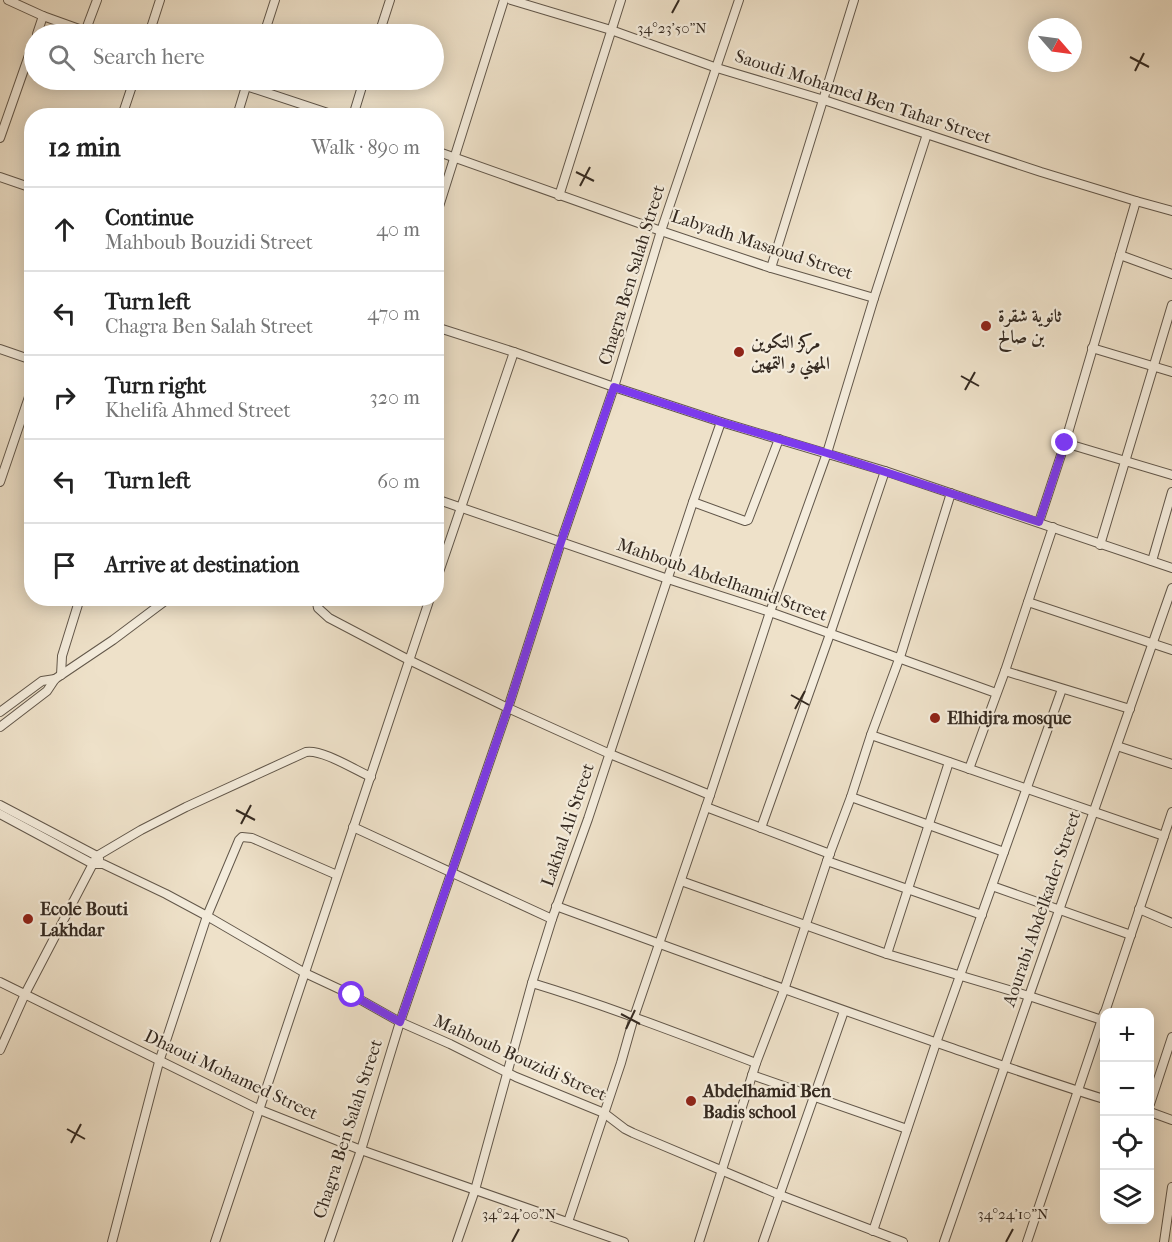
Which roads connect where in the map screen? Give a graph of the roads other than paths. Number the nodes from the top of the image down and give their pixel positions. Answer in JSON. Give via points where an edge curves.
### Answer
{"nodes":[{"id":1,"x":8,"y":0,"type":"edge"},
{"id":2,"x":97,"y":0,"type":"edge"},
{"id":3,"x":160,"y":0,"type":"edge"},
{"id":4,"x":275,"y":0,"type":"edge"},
{"id":5,"x":390,"y":0,"type":"edge"},
{"id":6,"x":504,"y":0,"type":"edge"},
{"id":7,"x":511,"y":0,"type":"edge"},
{"id":8,"x":621,"y":0,"type":"edge"},
{"id":9,"x":739,"y":0,"type":"edge"},
{"id":10,"x":854,"y":0,"type":"edge"},
{"id":11,"x":43,"y":16,"type":"junction"},
{"id":12,"x":40,"y":24,"type":"edge"},
{"id":13,"x":65,"y":24,"type":"edge"},
{"id":14,"x":91,"y":24,"type":"edge"},
{"id":15,"x":152,"y":24,"type":"edge"},
{"id":16,"x":267,"y":24,"type":"edge"},
{"id":17,"x":382,"y":24,"type":"edge"},
{"id":18,"x":611,"y":30,"type":"junction"},
{"id":19,"x":717,"y":68,"type":"junction"},
{"id":20,"x":24,"y":70,"type":"edge"},
{"id":21,"x":131,"y":90,"type":"edge"},
{"id":22,"x":245,"y":90,"type":"edge"},
{"id":23,"x":268,"y":90,"type":"edge"},
{"id":24,"x":361,"y":90,"type":"edge"},
{"id":25,"x":824,"y":100,"type":"junction"},
{"id":26,"x":125,"y":108,"type":"edge"},
{"id":27,"x":239,"y":108,"type":"edge"},
{"id":28,"x":316,"y":108,"type":"edge"},
{"id":29,"x":355,"y":108,"type":"edge"},
{"id":30,"x":927,"y":134,"type":"junction"},
{"id":31,"x":0,"y":138,"type":"edge"},
{"id":32,"x":444,"y":154,"type":"edge"},
{"id":33,"x":455,"y":158,"type":"junction"},
{"id":34,"x":0,"y":177,"type":"edge"},
{"id":35,"x":24,"y":185,"type":"edge"},
{"id":36,"x":444,"y":192,"type":"edge"},
{"id":37,"x":559,"y":196,"type":"junction"},
{"id":38,"x":1136,"y":201,"type":"junction"},
{"id":39,"x":1172,"y":211,"type":"edge"},
{"id":40,"x":661,"y":231,"type":"junction"},
{"id":41,"x":1120,"y":255,"type":"junction"},
{"id":42,"x":771,"y":268,"type":"junction"},
{"id":43,"x":1172,"y":274,"type":"edge"},
{"id":44,"x":874,"y":298,"type":"junction"},
{"id":45,"x":1172,"y":305,"type":"edge"},
{"id":46,"x":444,"y":330,"type":"edge"},
{"id":47,"x":1092,"y":348,"type":"junction"},
{"id":48,"x":0,"y":349,"type":"edge"},
{"id":49,"x":514,"y":352,"type":"junction"},
{"id":50,"x":24,"y":357,"type":"edge"},
{"id":51,"x":1153,"y":366,"type":"junction"},
{"id":52,"x":1172,"y":372,"type":"edge"},
{"id":53,"x":614,"y":387,"type":"junction"},
{"id":54,"x":24,"y":412,"type":"edge"},
{"id":55,"x":721,"y":422,"type":"junction"},
{"id":56,"x":779,"y":439,"type":"junction"},
{"id":57,"x":1065,"y":443,"type":"junction"},
{"id":58,"x":827,"y":453,"type":"junction"},
{"id":59,"x":1125,"y":461,"type":"junction"},
{"id":60,"x":885,"y":471,"type":"junction"},
{"id":61,"x":1172,"y":476,"type":"edge"},
{"id":62,"x":0,"y":482,"type":"edge"},
{"id":63,"x":1172,"y":492,"type":"edge"},
{"id":64,"x":951,"y":494,"type":"junction"},
{"id":65,"x":444,"y":502,"type":"edge"},
{"id":66,"x":693,"y":502,"type":"junction"},
{"id":67,"x":462,"y":508,"type":"junction"},
{"id":68,"x":1039,"y":522,"type":"junction"},
{"id":69,"x":1053,"y":527,"type":"junction"},
{"id":70,"x":561,"y":542,"type":"junction"},
{"id":71,"x":1100,"y":545,"type":"junction"},
{"id":72,"x":444,"y":559,"type":"edge"},
{"id":73,"x":1152,"y":561,"type":"junction"},
{"id":74,"x":1172,"y":568,"type":"edge"},
{"id":75,"x":668,"y":579,"type":"junction"},
{"id":76,"x":1172,"y":588,"type":"edge"},
{"id":77,"x":1029,"y":602,"type":"junction"},
{"id":78,"x":78,"y":606,"type":"edge"},
{"id":79,"x":158,"y":606,"type":"edge"},
{"id":80,"x":318,"y":606,"type":"edge"},
{"id":81,"x":427,"y":606,"type":"edge"},
{"id":82,"x":770,"y":612,"type":"junction"},
{"id":83,"x":830,"y":634,"type":"junction"},
{"id":84,"x":1153,"y":644,"type":"junction"},
{"id":85,"x":1172,"y":650,"type":"edge"},
{"id":86,"x":899,"y":659,"type":"junction"},
{"id":87,"x":409,"y":660,"type":"junction"},
{"id":88,"x":1005,"y":671,"type":"junction"},
{"id":89,"x":58,"y":677,"type":"junction"},
{"id":90,"x":1062,"y":689,"type":"junction"},
{"id":91,"x":996,"y":693,"type":"junction"},
{"id":92,"x":508,"y":708,"type":"junction"},
{"id":93,"x":1130,"y":709,"type":"junction"},
{"id":94,"x":0,"y":712,"type":"edge"},
{"id":95,"x":0,"y":727,"type":"edge"},
{"id":96,"x":871,"y":735,"type":"junction"},
{"id":97,"x":1117,"y":746,"type":"junction"},
{"id":98,"x":610,"y":754,"type":"junction"},
{"id":99,"x":949,"y":762,"type":"junction"},
{"id":100,"x":1172,"y":764,"type":"edge"},
{"id":101,"x":969,"y":769,"type":"junction"},
{"id":102,"x":371,"y":777,"type":"junction"},
{"id":103,"x":1026,"y":789,"type":"junction"},
{"id":104,"x":710,"y":795,"type":"junction"},
{"id":105,"x":851,"y":797,"type":"junction"},
{"id":106,"x":0,"y":806,"type":"edge"},
{"id":107,"x":706,"y":807,"type":"junction"},
{"id":108,"x":1094,"y":812,"type":"junction"},
{"id":109,"x":1172,"y":812,"type":"edge"},
{"id":110,"x":0,"y":814,"type":"edge"},
{"id":111,"x":928,"y":824,"type":"junction"},
{"id":112,"x":353,"y":827,"type":"junction"},
{"id":113,"x":761,"y":828,"type":"junction"},
{"id":114,"x":1164,"y":836,"type":"junction"},
{"id":115,"x":1004,"y":852,"type":"junction"},
{"id":116,"x":828,"y":857,"type":"junction"},
{"id":117,"x":98,"y":861,"type":"junction"},
{"id":118,"x":451,"y":873,"type":"junction"},
{"id":119,"x":337,"y":875,"type":"junction"},
{"id":120,"x":681,"y":881,"type":"junction"},
{"id":121,"x":992,"y":886,"type":"junction"},
{"id":122,"x":909,"y":889,"type":"junction"},
{"id":123,"x":556,"y":906,"type":"junction"},
{"id":124,"x":1139,"y":909,"type":"junction"},
{"id":125,"x":1060,"y":910,"type":"junction"},
{"id":126,"x":207,"y":915,"type":"junction"},
{"id":127,"x":982,"y":915,"type":"junction"},
{"id":128,"x":552,"y":918,"type":"junction"},
{"id":129,"x":1172,"y":922,"type":"edge"},
{"id":130,"x":805,"y":926,"type":"junction"},
{"id":131,"x":1131,"y":935,"type":"junction"},
{"id":132,"x":660,"y":943,"type":"junction"},
{"id":133,"x":887,"y":954,"type":"junction"},
{"id":134,"x":305,"y":973,"type":"junction"},
{"id":135,"x":960,"y":976,"type":"junction"},
{"id":136,"x":0,"y":981,"type":"edge"},
{"id":137,"x":532,"y":983,"type":"junction"},
{"id":138,"x":784,"y":990,"type":"junction"},
{"id":139,"x":25,"y":994,"type":"junction"},
{"id":140,"x":1029,"y":996,"type":"junction"},
{"id":141,"x":1106,"y":1008,"type":"edge"},
{"id":142,"x":844,"y":1011,"type":"junction"},
{"id":143,"x":1100,"y":1014,"type":"edge"},
{"id":144,"x":634,"y":1017,"type":"junction"},
{"id":145,"x":400,"y":1022,"type":"junction"},
{"id":146,"x":1100,"y":1027,"type":"edge"},
{"id":147,"x":1172,"y":1036,"type":"edge"},
{"id":148,"x":936,"y":1043,"type":"junction"},
{"id":149,"x":0,"y":1050,"type":"edge"},
{"id":150,"x":159,"y":1062,"type":"junction"},
{"id":151,"x":756,"y":1063,"type":"junction"},
{"id":152,"x":1005,"y":1067,"type":"junction"},
{"id":153,"x":507,"y":1072,"type":"junction"},
{"id":154,"x":752,"y":1075,"type":"junction"},
{"id":155,"x":1154,"y":1089,"type":"edge"},
{"id":156,"x":1078,"y":1091,"type":"junction"},
{"id":157,"x":814,"y":1096,"type":"junction"},
{"id":158,"x":1100,"y":1098,"type":"edge"},
{"id":159,"x":260,"y":1110,"type":"junction"},
{"id":160,"x":604,"y":1113,"type":"junction"},
{"id":161,"x":1154,"y":1114,"type":"edge"},
{"id":162,"x":1172,"y":1120,"type":"edge"},
{"id":163,"x":907,"y":1128,"type":"junction"},
{"id":164,"x":362,"y":1150,"type":"junction"},
{"id":165,"x":721,"y":1169,"type":"junction"},
{"id":166,"x":1172,"y":1187,"type":"edge"},
{"id":167,"x":475,"y":1190,"type":"junction"},
{"id":168,"x":780,"y":1195,"type":"junction"},
{"id":169,"x":568,"y":1222,"type":"junction"},
{"id":170,"x":873,"y":1231,"type":"junction"},
{"id":171,"x":112,"y":1242,"type":"edge"},
{"id":172,"x":215,"y":1242,"type":"edge"},
{"id":173,"x":328,"y":1242,"type":"edge"},
{"id":174,"x":457,"y":1242,"type":"edge"},
{"id":175,"x":624,"y":1242,"type":"edge"},
{"id":176,"x":699,"y":1242,"type":"edge"},
{"id":177,"x":763,"y":1242,"type":"edge"},
{"id":178,"x":903,"y":1242,"type":"edge"},
{"id":179,"x":944,"y":1242,"type":"edge"},
{"id":180,"x":1027,"y":1242,"type":"edge"},
{"id":181,"x":1164,"y":1242,"type":"edge"}],
"edges":[{"from":1,"to":11,"type":"street"},
{"from":2,"to":14,"type":"street"},
{"from":3,"to":15,"type":"street"},
{"from":4,"to":16,"type":"street"},
{"from":5,"to":17,"type":"street"},
{"from":6,"to":33,"type":"street"},
{"from":7,"to":18,"type":"street","name":"Saoudi Mohamed Ben Tahar Street"},
{"from":8,"to":18,"type":"street"},
{"from":9,"to":19,"type":"street","name":"Chagra Ben Salah Street"},
{"from":10,"to":25,"type":"street"},
{"from":11,"to":12,"type":"street"},
{"from":11,"to":13,"type":"street"},
{"from":18,"to":19,"type":"street","name":"Saoudi Mohamed Ben Tahar Street"},
{"from":18,"to":37,"type":"street"},
{"from":19,"to":25,"type":"street","name":"Saoudi Mohamed Ben Tahar Street"},
{"from":19,"to":40,"type":"street","name":"Chagra Ben Salah Street"},
{"from":20,"to":31,"type":"street"},
{"from":21,"to":26,"type":"street"},
{"from":22,"to":27,"type":"street"},
{"from":23,"to":28,"type":"street"},
{"from":24,"to":29,"type":"street"},
{"from":25,"to":30,"type":"street","name":"Saoudi Mohamed Ben Tahar Street"},
{"from":25,"to":42,"type":"street"},
{"from":30,"to":38,"type":"street","name":"Saoudi Mohamed Ben Tahar Street"},
{"from":30,"to":44,"type":"street"},
{"from":32,"to":33,"type":"street","name":"Labyadh Masaoud Street"},
{"from":33,"to":36,"type":"street"},
{"from":33,"to":37,"type":"street","name":"Labyadh Masaoud Street"},
{"from":34,"to":35,"type":"street"},
{"from":37,"to":40,"type":"street","name":"Labyadh Masaoud Street"},
{"from":38,"to":39,"type":"street","name":"Saoudi Mohamed Ben Tahar Street"},
{"from":38,"to":41,"type":"street"},
{"from":40,"to":42,"type":"street","name":"Labyadh Masaoud Street"},
{"from":40,"to":53,"type":"street","name":"Chagra Ben Salah Street"},
{"from":41,"to":43,"type":"street"},
{"from":41,"to":47,"type":"street"},
{"from":42,"to":44,"type":"street","name":"Labyadh Masaoud Street"},
{"from":44,"to":58,"type":"street"},
{"from":45,"to":51,"type":"street"},
{"from":46,"to":49,"type":"street"},
{"from":47,"to":51,"type":"street"},
{"from":47,"to":57,"type":"street"},
{"from":48,"to":50,"type":"street"},
{"from":49,"to":53,"type":"street"},
{"from":49,"to":67,"type":"street"},
{"from":51,"to":52,"type":"street"},
{"from":51,"to":59,"type":"street"},
{"from":53,"to":55,"type":"street"},
{"from":53,"to":70,"type":"street","name":"Chagra Ben Salah Street"},
{"from":54,"to":62,"type":"street"},
{"from":55,"to":56,"type":"street"},
{"from":55,"to":66,"type":"street","name":"Lakhal Ali Street"},
{"from":56,"to":58,"type":"street"},
{"from":56,"to":66,"type":"street","via":[[748,520]]},
{"from":57,"to":59,"type":"street"},
{"from":57,"to":68,"type":"street"},
{"from":58,"to":60,"type":"street"},
{"from":58,"to":82,"type":"street"},
{"from":59,"to":61,"type":"street"},
{"from":59,"to":71,"type":"street"},
{"from":60,"to":64,"type":"street"},
{"from":60,"to":83,"type":"street"},
{"from":63,"to":73,"type":"street"},
{"from":64,"to":68,"type":"street"},
{"from":64,"to":86,"type":"street"},
{"from":65,"to":67,"type":"street","name":"Mahboub Abdelhamid Street"},
{"from":66,"to":75,"type":"street","name":"Lakhal Ali Street"},
{"from":67,"to":70,"type":"street","name":"Mahboub Abdelhamid Street"},
{"from":67,"to":72,"type":"street"},
{"from":68,"to":69,"type":"street"},
{"from":69,"to":71,"type":"street"},
{"from":69,"to":77,"type":"street"},
{"from":70,"to":75,"type":"street","name":"Mahboub Abdelhamid Street"},
{"from":70,"to":92,"type":"street","name":"Chagra Ben Salah Street"},
{"from":71,"to":73,"type":"street"},
{"from":73,"to":74,"type":"street"},
{"from":75,"to":82,"type":"street","name":"Mahboub Abdelhamid Street"},
{"from":75,"to":98,"type":"street","name":"Lakhal Ali Street"},
{"from":76,"to":84,"type":"street","name":"Aourabi Abdelkader Street"},
{"from":77,"to":84,"type":"street"},
{"from":77,"to":88,"type":"street"},
{"from":78,"to":89,"type":"street"},
{"from":79,"to":89,"type":"street"},
{"from":80,"to":87,"type":"street","via":[[329,618]]},
{"from":81,"to":87,"type":"street"},
{"from":82,"to":83,"type":"street","name":"Mahboub Abdelhamid Street"},
{"from":82,"to":104,"type":"street"},
{"from":83,"to":86,"type":"street","name":"Mahboub Abdelhamid Street"},
{"from":83,"to":113,"type":"street"},
{"from":84,"to":85,"type":"street"},
{"from":84,"to":93,"type":"street","name":"Aourabi Abdelkader Street"},
{"from":86,"to":91,"type":"street","name":"Mahboub Abdelhamid Street"},
{"from":86,"to":96,"type":"street"},
{"from":87,"to":92,"type":"street"},
{"from":87,"to":102,"type":"street"},
{"from":88,"to":90,"type":"street"},
{"from":88,"to":91,"type":"street"},
{"from":89,"to":94,"type":"street","via":[[42,681]]},
{"from":89,"to":95,"type":"street","via":[[47,691]]},
{"from":90,"to":93,"type":"street"},
{"from":90,"to":103,"type":"street"},
{"from":91,"to":101,"type":"street"},
{"from":92,"to":98,"type":"street"},
{"from":92,"to":118,"type":"street","name":"Chagra Ben Salah Street"},
{"from":93,"to":97,"type":"street","name":"Aourabi Abdelkader Street"},
{"from":96,"to":99,"type":"street"},
{"from":96,"to":105,"type":"street"},
{"from":97,"to":100,"type":"street"},
{"from":97,"to":108,"type":"street","name":"Aourabi Abdelkader Street"},
{"from":98,"to":104,"type":"street"},
{"from":98,"to":123,"type":"street","name":"Lakhal Ali Street"},
{"from":99,"to":101,"type":"street"},
{"from":99,"to":111,"type":"street"},
{"from":101,"to":103,"type":"street"},
{"from":102,"to":112,"type":"street"},
{"from":102,"to":117,"type":"street","via":[[309,751],[141,830]]},
{"from":103,"to":108,"type":"street"},
{"from":103,"to":115,"type":"street"},
{"from":104,"to":107,"type":"street"},
{"from":105,"to":111,"type":"street"},
{"from":105,"to":116,"type":"street"},
{"from":106,"to":117,"type":"street"},
{"from":107,"to":113,"type":"street"},
{"from":107,"to":120,"type":"street"},
{"from":108,"to":114,"type":"street"},
{"from":108,"to":125,"type":"street","name":"Aourabi Abdelkader Street"},
{"from":109,"to":114,"type":"street"},
{"from":110,"to":117,"type":"street"},
{"from":111,"to":115,"type":"street"},
{"from":111,"to":122,"type":"street"},
{"from":112,"to":118,"type":"street"},
{"from":112,"to":119,"type":"street"},
{"from":113,"to":116,"type":"street"},
{"from":114,"to":124,"type":"street"},
{"from":115,"to":121,"type":"street"},
{"from":116,"to":122,"type":"street"},
{"from":116,"to":130,"type":"street"},
{"from":117,"to":126,"type":"street","name":"Mahboub Bouzidi Street"},
{"from":117,"to":139,"type":"street"},
{"from":118,"to":128,"type":"street"},
{"from":118,"to":145,"type":"street","name":"Chagra Ben Salah Street"},
{"from":119,"to":126,"type":"street","via":[[242,837]]},
{"from":119,"to":134,"type":"street"},
{"from":120,"to":130,"type":"street"},
{"from":120,"to":132,"type":"street"},
{"from":121,"to":125,"type":"street"},
{"from":121,"to":127,"type":"street"},
{"from":122,"to":127,"type":"street"},
{"from":122,"to":133,"type":"street"},
{"from":123,"to":128,"type":"street","name":"Lakhal Ali Street"},
{"from":123,"to":132,"type":"street"},
{"from":124,"to":129,"type":"street"},
{"from":124,"to":131,"type":"street"},
{"from":125,"to":131,"type":"street"},
{"from":125,"to":140,"type":"street","name":"Aourabi Abdelkader Street"},
{"from":126,"to":134,"type":"street","name":"Mahboub Bouzidi Street"},
{"from":126,"to":150,"type":"street"},
{"from":127,"to":135,"type":"street"},
{"from":128,"to":137,"type":"street","name":"Lakhal Ali Street"},
{"from":130,"to":133,"type":"street"},
{"from":130,"to":138,"type":"street"},
{"from":131,"to":141,"type":"street"},
{"from":132,"to":138,"type":"street"},
{"from":132,"to":144,"type":"street"},
{"from":133,"to":135,"type":"street"},
{"from":134,"to":145,"type":"street","name":"Mahboub Bouzidi Street"},
{"from":134,"to":159,"type":"street"},
{"from":135,"to":140,"type":"street"},
{"from":135,"to":148,"type":"street"},
{"from":136,"to":139,"type":"street","name":"Dhaoui Mohamed Street"},
{"from":137,"to":144,"type":"street"},
{"from":137,"to":153,"type":"street","name":"Lakhal Ali Street"},
{"from":138,"to":142,"type":"street"},
{"from":138,"to":151,"type":"street"},
{"from":139,"to":149,"type":"street"},
{"from":139,"to":150,"type":"street","name":"Dhaoui Mohamed Street"},
{"from":140,"to":143,"type":"street"},
{"from":140,"to":152,"type":"street","name":"Aourabi Abdelkader Street"},
{"from":142,"to":148,"type":"street"},
{"from":142,"to":157,"type":"street"},
{"from":144,"to":151,"type":"street"},
{"from":144,"to":160,"type":"street"},
{"from":145,"to":153,"type":"street","name":"Mahboub Bouzidi Street"},
{"from":145,"to":164,"type":"street","name":"Chagra Ben Salah Street"},
{"from":146,"to":156,"type":"street"},
{"from":147,"to":155,"type":"street"},
{"from":148,"to":152,"type":"street"},
{"from":148,"to":163,"type":"street"},
{"from":150,"to":159,"type":"street","name":"Dhaoui Mohamed Street"},
{"from":150,"to":171,"type":"street"},
{"from":151,"to":154,"type":"street"},
{"from":152,"to":156,"type":"street"},
{"from":152,"to":179,"type":"street","name":"Aourabi Abdelkader Street"},
{"from":153,"to":160,"type":"street","name":"Mahboub Bouzidi Street"},
{"from":153,"to":167,"type":"street","name":"Lakhal Ali Street"},
{"from":154,"to":157,"type":"street"},
{"from":154,"to":165,"type":"street"},
{"from":156,"to":158,"type":"street"},
{"from":156,"to":180,"type":"street"},
{"from":157,"to":163,"type":"street"},
{"from":157,"to":168,"type":"street"},
{"from":159,"to":164,"type":"street","name":"Dhaoui Mohamed Street"},
{"from":159,"to":172,"type":"street"},
{"from":160,"to":165,"type":"street","name":"Mahboub Bouzidi Street","via":[[633,1133]]},
{"from":160,"to":169,"type":"street"},
{"from":161,"to":162,"type":"street"},
{"from":163,"to":170,"type":"street"},
{"from":164,"to":167,"type":"street","name":"Dhaoui Mohamed Street"},
{"from":164,"to":173,"type":"street","name":"Chagra Ben Salah Street"},
{"from":165,"to":168,"type":"street","name":"Mahboub Bouzidi Street"},
{"from":165,"to":176,"type":"street"},
{"from":166,"to":181,"type":"street"},
{"from":167,"to":169,"type":"street","name":"Dhaoui Mohamed Street"},
{"from":167,"to":174,"type":"street","name":"Lakhal Ali Street"},
{"from":168,"to":170,"type":"street","name":"Mahboub Bouzidi Street"},
{"from":168,"to":177,"type":"street"},
{"from":169,"to":175,"type":"street","name":"Dhaoui Mohamed Street"},
{"from":170,"to":178,"type":"street","name":"Mahboub Bouzidi Street"}]}
